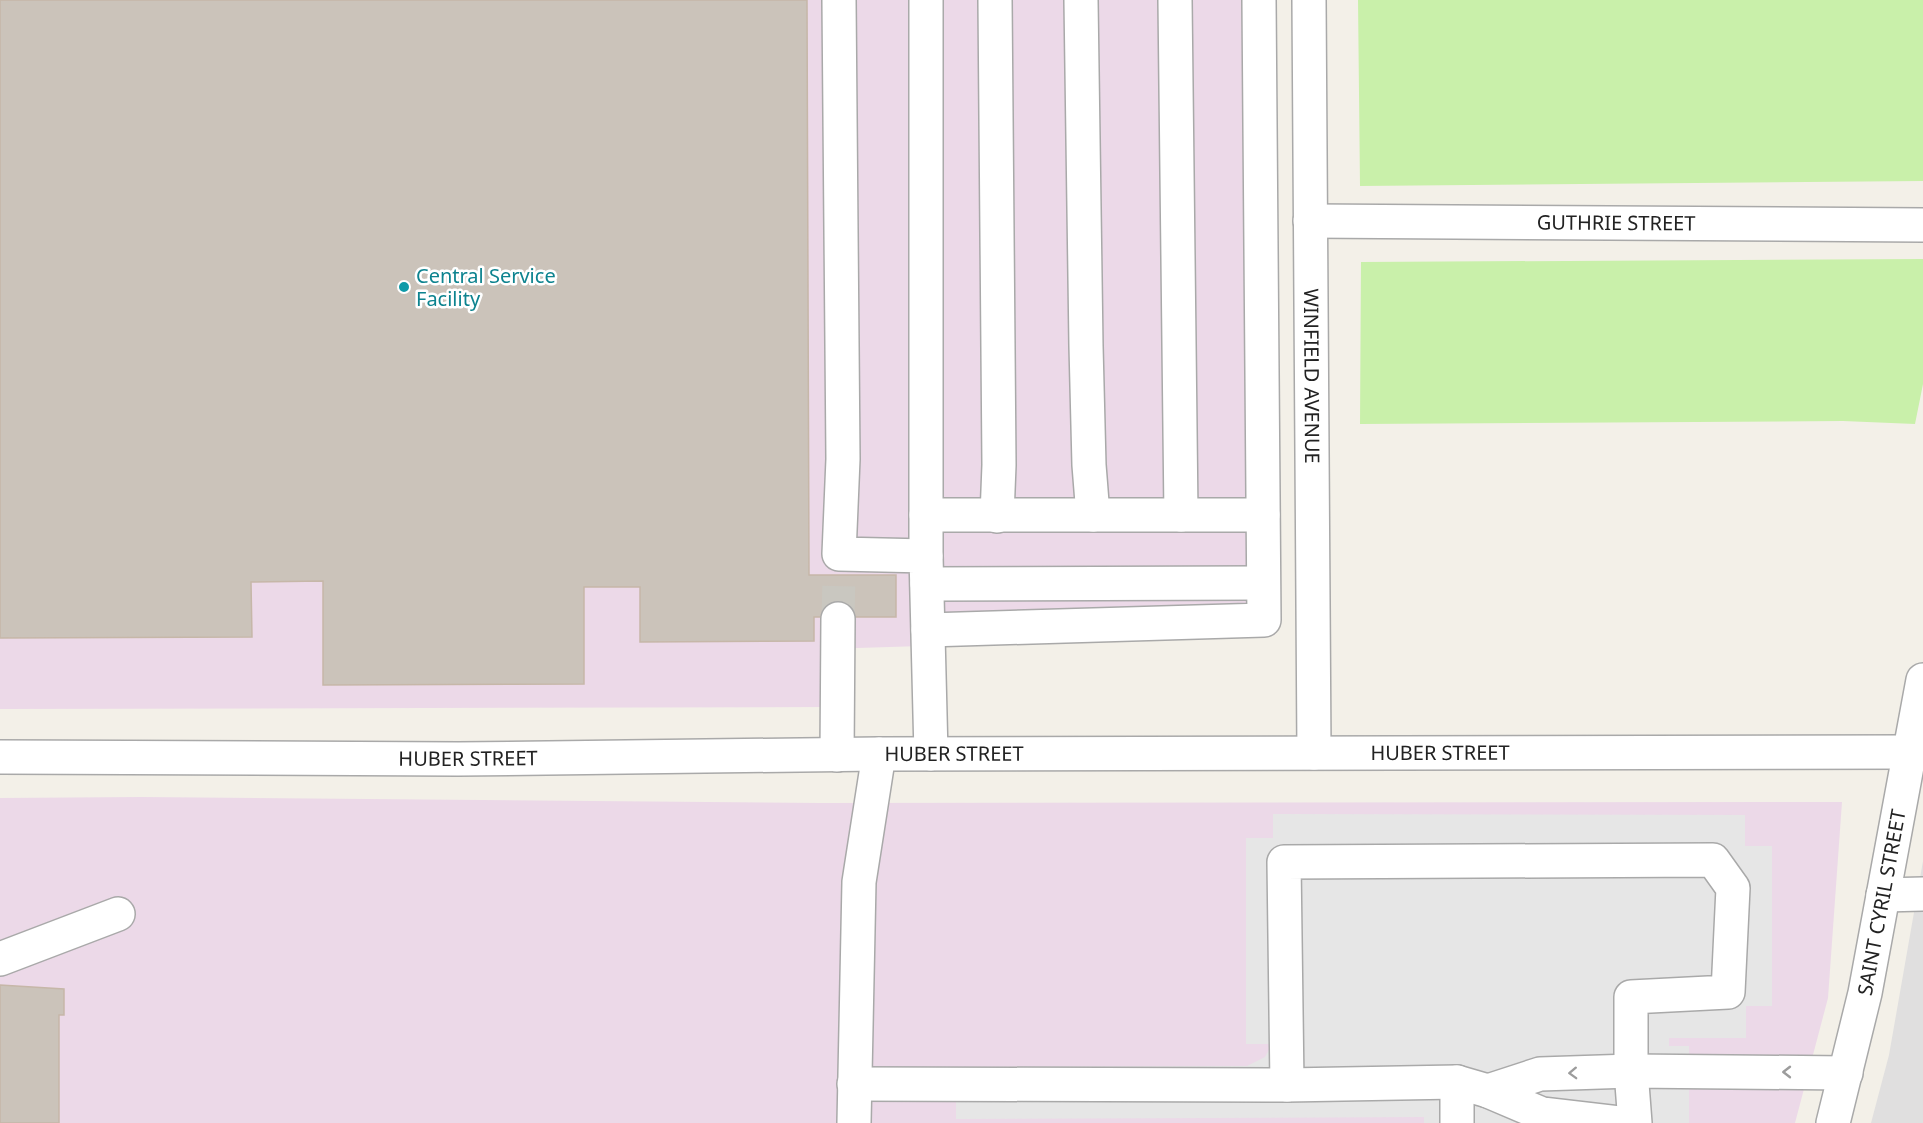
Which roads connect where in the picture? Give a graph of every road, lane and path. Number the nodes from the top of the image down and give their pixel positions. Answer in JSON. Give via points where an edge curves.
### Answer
{"nodes":[{"id":1,"x":839,"y":0,"type":"edge"},
{"id":2,"x":926,"y":0,"type":"edge"},
{"id":3,"x":995,"y":0,"type":"edge"},
{"id":4,"x":1082,"y":0,"type":"edge"},
{"id":5,"x":1175,"y":0,"type":"edge"},
{"id":6,"x":1258,"y":0,"type":"edge"},
{"id":7,"x":1309,"y":0,"type":"edge"},
{"id":8,"x":1310,"y":220,"type":"junction"},
{"id":9,"x":1923,"y":225,"type":"edge"},
{"id":10,"x":926,"y":515,"type":"junction"},
{"id":11,"x":1094,"y":515,"type":"junction"},
{"id":12,"x":1181,"y":515,"type":"junction"},
{"id":13,"x":1263,"y":515,"type":"junction"},
{"id":14,"x":997,"y":516,"type":"junction"},
{"id":15,"x":927,"y":570,"type":"junction"},
{"id":16,"x":1263,"y":583,"type":"junction"},
{"id":17,"x":838,"y":619,"type":"tunnel mouth"},
{"id":18,"x":928,"y":630,"type":"junction"},
{"id":19,"x":1923,"y":681,"type":"edge"},
{"id":20,"x":1909,"y":752,"type":"junction"},
{"id":21,"x":1314,"y":753,"type":"junction"},
{"id":22,"x":837,"y":754,"type":"junction"},
{"id":23,"x":879,"y":754,"type":"junction"},
{"id":24,"x":931,"y":754,"type":"junction"},
{"id":25,"x":0,"y":758,"type":"edge"},
{"id":26,"x":1883,"y":894,"type":"junction"},
{"id":27,"x":1923,"y":894,"type":"edge"},
{"id":28,"x":118,"y":914,"type":"dead end"},
{"id":29,"x":0,"y":959,"type":"edge"},
{"id":30,"x":1631,"y":1071,"type":"junction"},
{"id":31,"x":1846,"y":1073,"type":"junction"},
{"id":32,"x":1457,"y":1082,"type":"junction"},
{"id":33,"x":854,"y":1084,"type":"junction"},
{"id":34,"x":1287,"y":1084,"type":"junction"},
{"id":35,"x":1488,"y":1091,"type":"junction"},
{"id":36,"x":854,"y":1123,"type":"edge"},
{"id":37,"x":1457,"y":1123,"type":"edge"},
{"id":38,"x":1619,"y":1123,"type":"edge"},
{"id":39,"x":1635,"y":1123,"type":"edge"},
{"id":40,"x":1833,"y":1123,"type":"edge"}],
"edges":[{"from":1,"to":15,"type":"street","via":[[843,459],[839,565]]},
{"from":2,"to":10,"type":"street"},
{"from":3,"to":14,"type":"street"},
{"from":4,"to":11,"type":"street","via":[[1087,394]]},
{"from":5,"to":12,"type":"street"},
{"from":6,"to":13,"type":"street"},
{"from":7,"to":8,"type":"street","name":"WINFIELD AVENUE"},
{"from":8,"to":9,"type":"street","name":"GUTHRIE STREET"},
{"from":8,"to":21,"type":"street","name":"WINFIELD AVENUE"},
{"from":10,"to":14,"type":"street"},
{"from":10,"to":15,"type":"street"},
{"from":11,"to":12,"type":"street"},
{"from":11,"to":14,"type":"street"},
{"from":12,"to":13,"type":"street"},
{"from":13,"to":16,"type":"street"},
{"from":15,"to":16,"type":"street"},
{"from":15,"to":18,"type":"street"},
{"from":16,"to":18,"type":"street","via":[[1264,620]]},
{"from":17,"to":22,"type":"street"},
{"from":18,"to":24,"type":"street"},
{"from":19,"to":20,"type":"street","name":"SAINT CYRIL STREET"},
{"from":20,"to":21,"type":"street","name":"HUBER STREET"},
{"from":20,"to":26,"type":"street","name":"SAINT CYRIL STREET"},
{"from":21,"to":24,"type":"street","name":"HUBER STREET"},
{"from":22,"to":23,"type":"street","name":"HUBER STREET"},
{"from":22,"to":25,"type":"street","name":"HUBER STREET","via":[[458,759]]},
{"from":23,"to":24,"type":"street","name":"HUBER STREET"},
{"from":23,"to":33,"type":"street","via":[[859,882]]},
{"from":26,"to":27,"type":"street"},
{"from":26,"to":31,"type":"street","name":"SAINT CYRIL STREET"},
{"from":28,"to":29,"type":"street"},
{"from":31,"to":30,"type":"street","one_way":true},
{"from":30,"to":34,"type":"street","via":[[1631,997],[1728,992],[1733,888],[1713,860],[1284,862]]},
{"from":30,"to":35,"type":"street","one_way":true,"via":[[1539,1074]]},
{"from":30,"to":39,"type":"street"},
{"from":31,"to":40,"type":"street","name":"SAINT CYRIL STREET"},
{"from":32,"to":34,"type":"street"},
{"from":32,"to":35,"type":"street"},
{"from":32,"to":37,"type":"street"},
{"from":33,"to":34,"type":"street"},
{"from":33,"to":36,"type":"street"},
{"from":35,"to":38,"type":"street","via":[[1542,1114]]}]}
